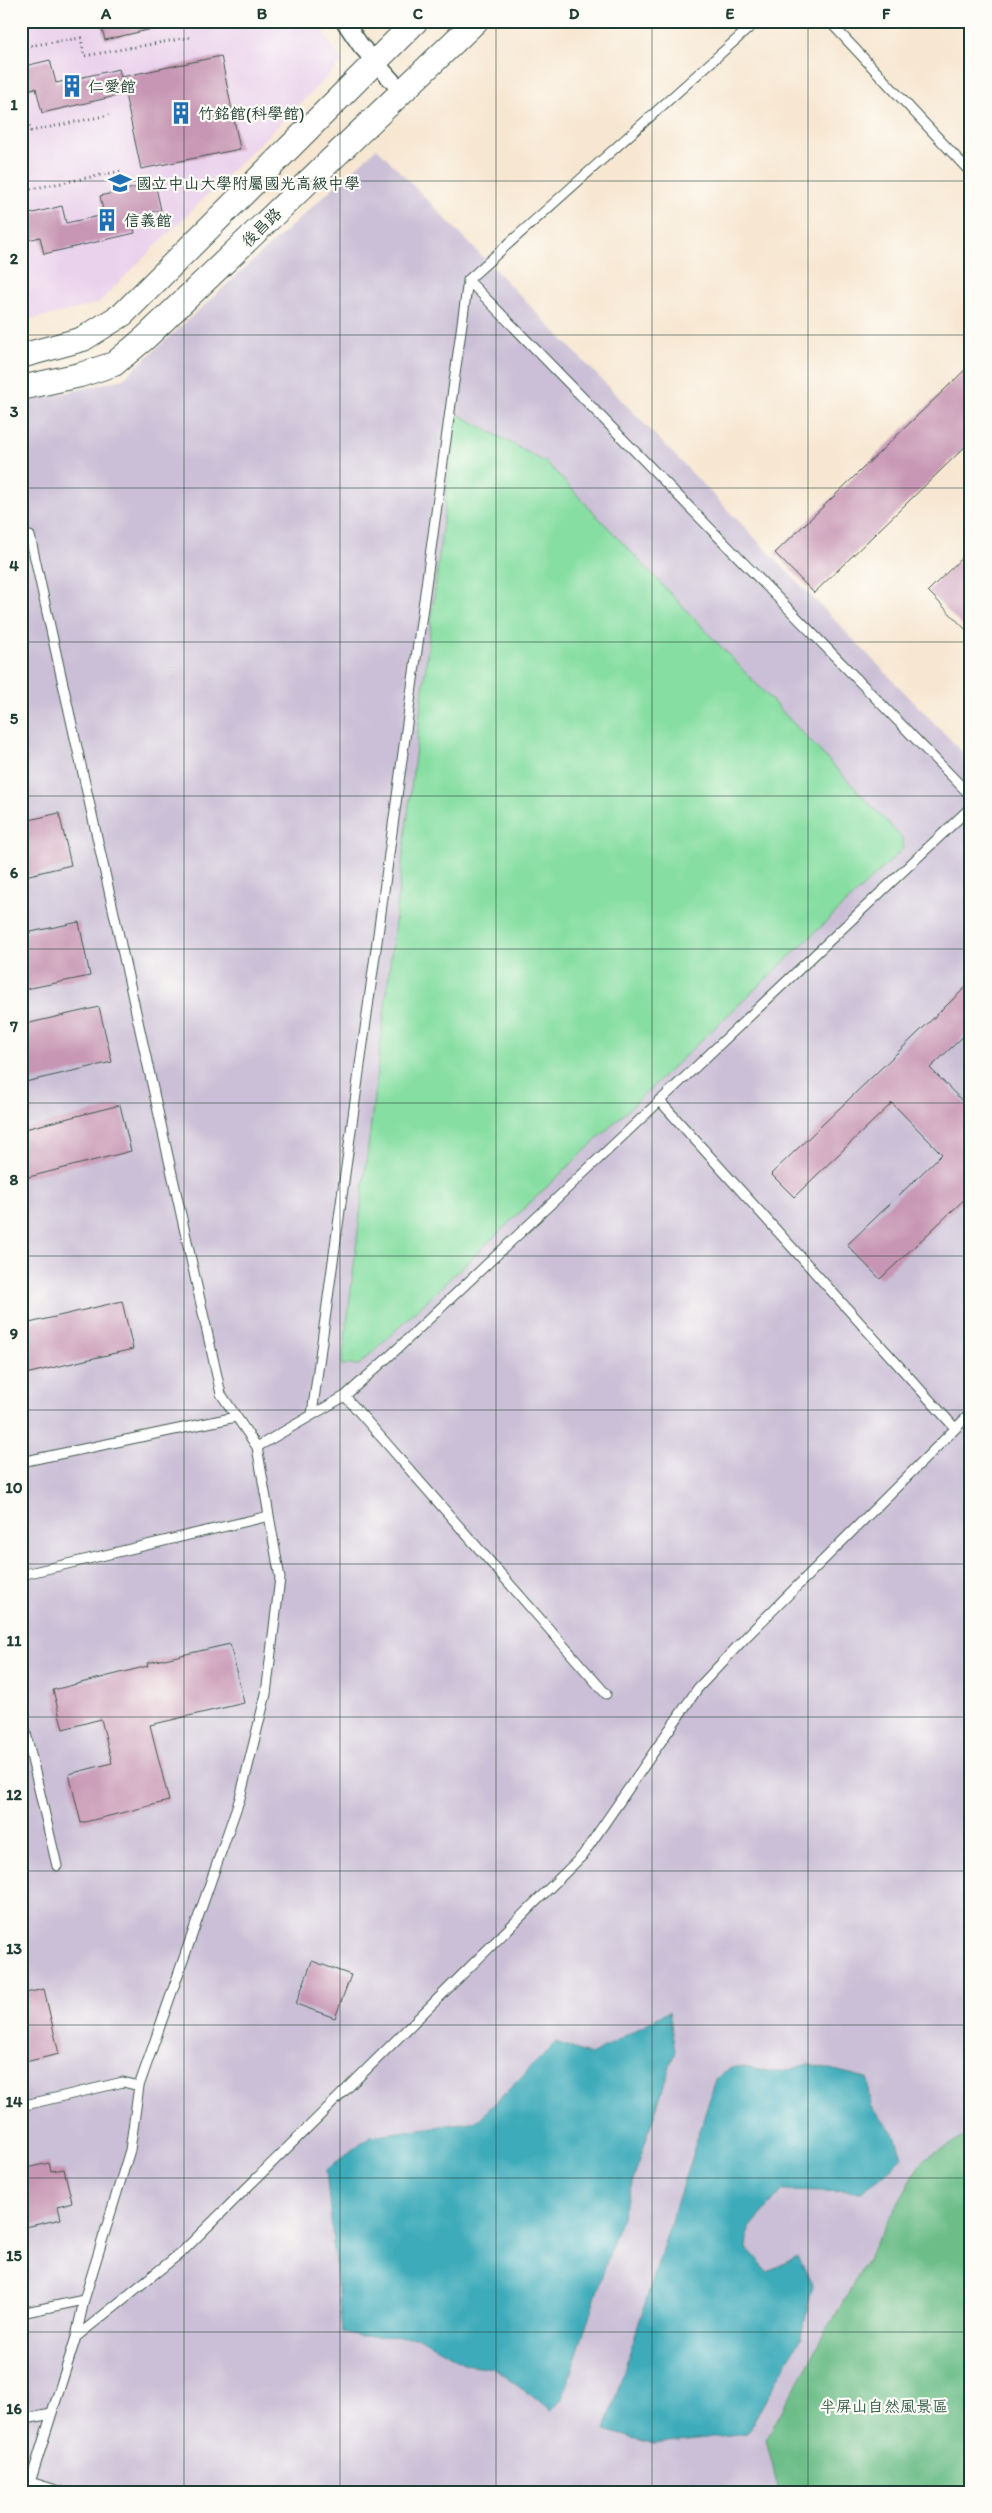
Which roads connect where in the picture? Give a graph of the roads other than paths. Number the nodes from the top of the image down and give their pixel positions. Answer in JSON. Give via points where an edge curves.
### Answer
{"nodes":[{"id":1,"x":344,"y":21,"type":"edge"},
{"id":2,"x":416,"y":21,"type":"edge"},
{"id":3,"x":476,"y":21,"type":"edge"},
{"id":4,"x":757,"y":21,"type":"edge"},
{"id":5,"x":828,"y":21,"type":"edge"},
{"id":6,"x":368,"y":54,"type":"junction"},
{"id":7,"x":402,"y":92,"type":"junction"},
{"id":8,"x":971,"y":173,"type":"edge"},
{"id":9,"x":468,"y":280,"type":"junction"},
{"id":10,"x":21,"y":356,"type":"edge"},
{"id":11,"x":21,"y":388,"type":"edge"},
{"id":12,"x":21,"y":538,"type":"edge"},
{"id":13,"x":971,"y":796,"type":"edge"},
{"id":14,"x":971,"y":807,"type":"edge"},
{"id":15,"x":659,"y":1100,"type":"junction"},
{"id":16,"x":345,"y":1396,"type":"junction"},
{"id":17,"x":971,"y":1413,"type":"edge"},
{"id":18,"x":312,"y":1414,"type":"junction"},
{"id":19,"x":236,"y":1417,"type":"junction"},
{"id":20,"x":955,"y":1428,"type":"junction"},
{"id":21,"x":257,"y":1447,"type":"junction"},
{"id":22,"x":21,"y":1462,"type":"edge"},
{"id":23,"x":269,"y":1516,"type":"junction"},
{"id":24,"x":21,"y":1575,"type":"edge"},
{"id":25,"x":606,"y":1694,"type":"dead end"},
{"id":26,"x":21,"y":1712,"type":"edge"},
{"id":27,"x":57,"y":1866,"type":"dead end"},
{"id":28,"x":139,"y":2086,"type":"junction"},
{"id":29,"x":21,"y":2106,"type":"edge"},
{"id":30,"x":84,"y":2300,"type":"junction"},
{"id":31,"x":21,"y":2313,"type":"edge"},
{"id":32,"x":76,"y":2337,"type":"junction"},
{"id":33,"x":51,"y":2414,"type":"junction"},
{"id":34,"x":21,"y":2420,"type":"edge"},
{"id":35,"x":30,"y":2482,"type":"junction"},
{"id":36,"x":27,"y":2492,"type":"edge"},
{"id":37,"x":63,"y":2492,"type":"edge"}],
"edges":[{"from":1,"to":6,"type":"street"},
{"from":2,"to":6,"type":"street"},
{"from":3,"to":7,"type":"street","name":"後昌路"},
{"from":4,"to":9,"type":"lane"},
{"from":5,"to":8,"type":"lane"},
{"from":6,"to":7,"type":"street"},
{"from":6,"to":10,"type":"street","via":[[122,314],[83,339]]},
{"from":7,"to":11,"type":"street","name":"後昌路","via":[[114,364]]},
{"from":9,"to":13,"type":"lane"},
{"from":9,"to":18,"type":"lane"},
{"from":12,"to":19,"type":"lane","via":[[30,536],[221,1394]]},
{"from":14,"to":15,"type":"lane"},
{"from":15,"to":16,"type":"lane"},
{"from":15,"to":20,"type":"lane"},
{"from":16,"to":18,"type":"lane"},
{"from":16,"to":25,"type":"lane"},
{"from":17,"to":20,"type":"lane"},
{"from":18,"to":21,"type":"lane"},
{"from":19,"to":21,"type":"lane"},
{"from":19,"to":22,"type":"lane"},
{"from":20,"to":32,"type":"lane","via":[[698,1688],[582,1856],[183,2251]]},
{"from":21,"to":23,"type":"lane"},
{"from":23,"to":24,"type":"lane"},
{"from":23,"to":28,"type":"lane","via":[[280,1578],[266,1694],[240,1798]]},
{"from":26,"to":27,"type":"lane"},
{"from":28,"to":29,"type":"lane","via":[[123,2082]]},
{"from":28,"to":30,"type":"lane","via":[[130,2150]]},
{"from":30,"to":31,"type":"lane"},
{"from":30,"to":32,"type":"lane"},
{"from":32,"to":33,"type":"lane"},
{"from":33,"to":34,"type":"lane"},
{"from":33,"to":35,"type":"lane"},
{"from":35,"to":36,"type":"lane"},
{"from":35,"to":37,"type":"lane"}]}
